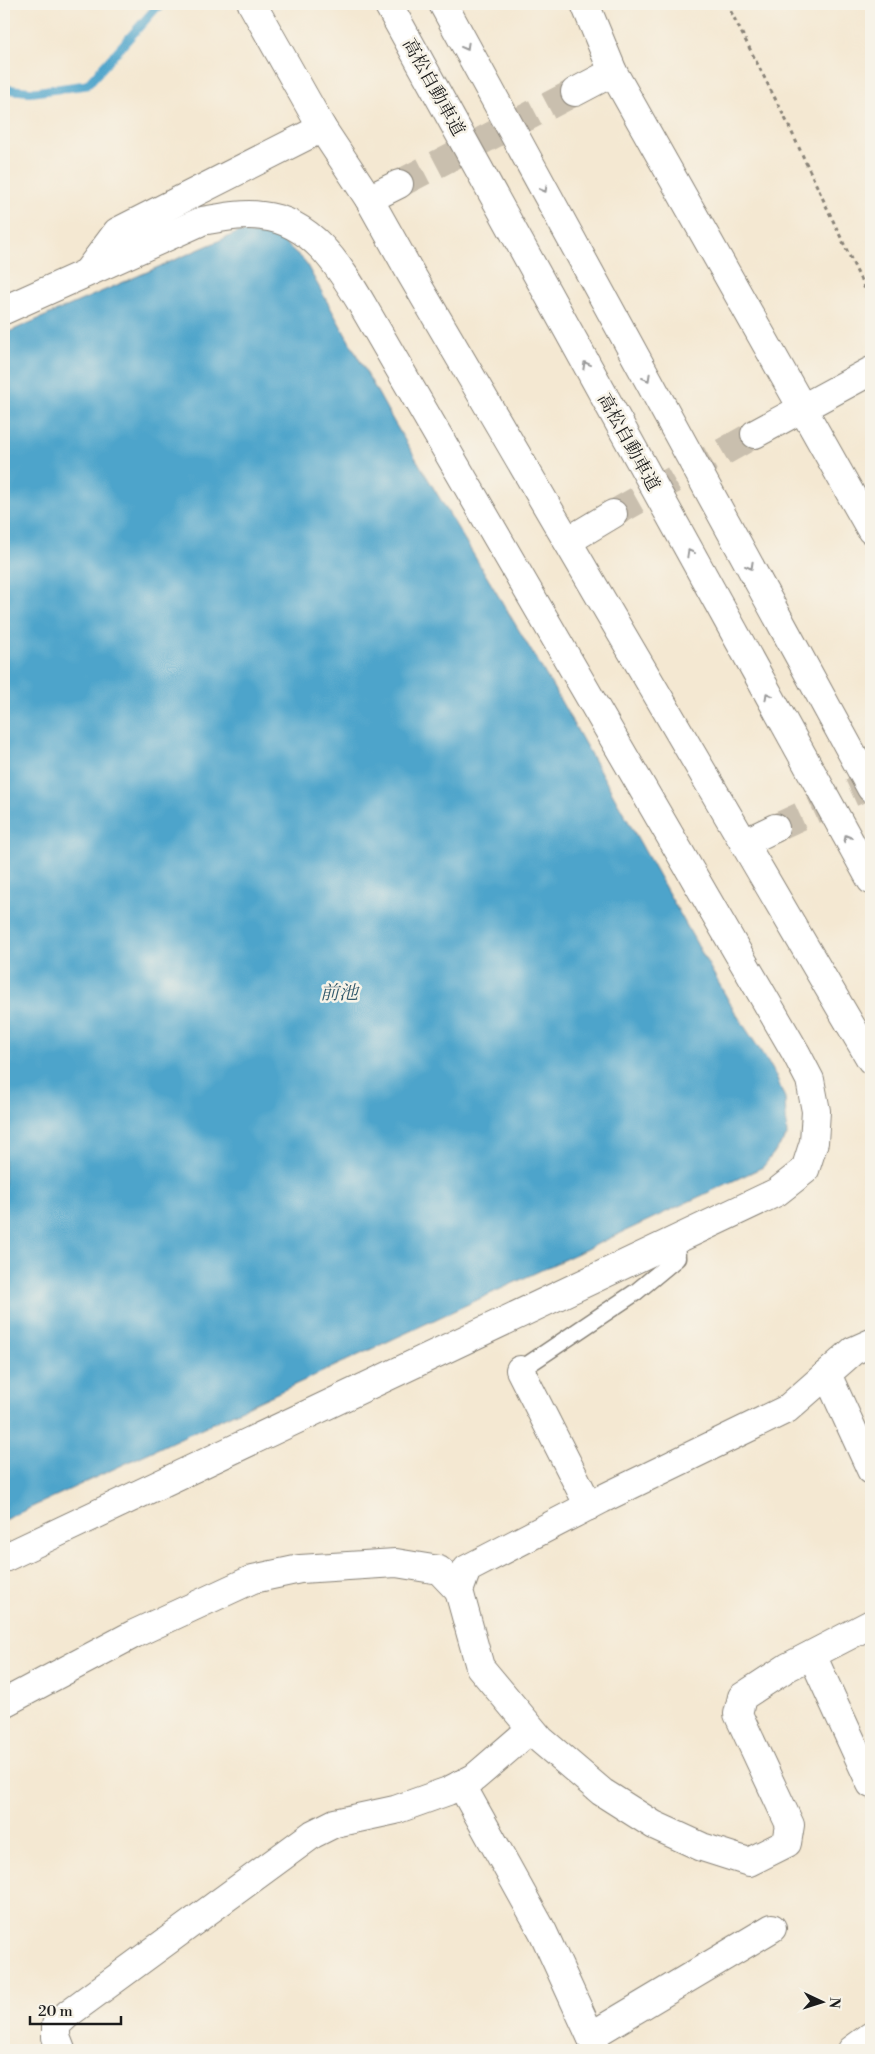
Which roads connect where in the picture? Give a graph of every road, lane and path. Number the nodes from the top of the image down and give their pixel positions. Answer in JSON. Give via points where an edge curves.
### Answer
{"nodes":[{"id":1,"x":252,"y":4,"type":"edge"},
{"id":2,"x":388,"y":4,"type":"edge"},
{"id":3,"x":443,"y":4,"type":"edge"},
{"id":4,"x":585,"y":4,"type":"edge"},
{"id":5,"x":727,"y":4,"type":"edge"},
{"id":6,"x":613,"y":72,"type":"junction"},
{"id":7,"x":576,"y":92,"type":"tunnel mouth"},
{"id":8,"x":322,"y":128,"type":"junction"},
{"id":9,"x":399,"y":184,"type":"tunnel mouth"},
{"id":10,"x":369,"y":199,"type":"junction"},
{"id":11,"x":86,"y":273,"type":"junction"},
{"id":12,"x":871,"y":302,"type":"edge"},
{"id":13,"x":4,"y":310,"type":"edge"},
{"id":14,"x":871,"y":371,"type":"edge"},
{"id":15,"x":802,"y":408,"type":"junction"},
{"id":16,"x":755,"y":434,"type":"tunnel mouth"},
{"id":17,"x":613,"y":514,"type":"tunnel mouth"},
{"id":18,"x":871,"y":530,"type":"edge"},
{"id":19,"x":568,"y":541,"type":"junction"},
{"id":20,"x":871,"y":788,"type":"edge"},
{"id":21,"x":775,"y":828,"type":"tunnel mouth"},
{"id":22,"x":744,"y":844,"type":"junction"},
{"id":23,"x":871,"y":880,"type":"edge"},
{"id":24,"x":871,"y":1060,"type":"edge"},
{"id":25,"x":676,"y":1240,"type":"junction"},
{"id":26,"x":871,"y":1343,"type":"edge"},
{"id":27,"x":520,"y":1370,"type":"joint"},
{"id":28,"x":827,"y":1374,"type":"junction"},
{"id":29,"x":871,"y":1470,"type":"edge"},
{"id":30,"x":589,"y":1506,"type":"junction"},
{"id":31,"x":4,"y":1558,"type":"edge"},
{"id":32,"x":460,"y":1591,"type":"junction"},
{"id":33,"x":871,"y":1624,"type":"edge"},
{"id":34,"x":812,"y":1655,"type":"junction"},
{"id":35,"x":4,"y":1704,"type":"edge"},
{"id":36,"x":531,"y":1728,"type":"junction"},
{"id":37,"x":863,"y":1742,"type":"edge"},
{"id":38,"x":461,"y":1784,"type":"junction"},
{"id":39,"x":871,"y":1784,"type":"edge"},
{"id":40,"x":772,"y":1928,"type":"dead end"},
{"id":41,"x":871,"y":2036,"type":"edge"},
{"id":42,"x":594,"y":2043,"type":"edge"},
{"id":43,"x":61,"y":2050,"type":"edge"},
{"id":44,"x":852,"y":2050,"type":"edge"}],
"edges":[{"from":1,"to":8,"type":"main road"},
{"from":23,"to":2,"type":"main road","name":"高松自動車道","one_way":true},
{"from":3,"to":20,"type":"main road","one_way":true},
{"from":4,"to":6,"type":"main road"},
{"from":5,"to":12,"type":"path","via":[[787,122]]},
{"from":6,"to":7,"type":"main road"},
{"from":6,"to":15,"type":"main road"},
{"from":8,"to":10,"type":"main road"},
{"from":8,"to":11,"type":"main road","via":[[117,232]]},
{"from":9,"to":10,"type":"main road"},
{"from":10,"to":19,"type":"main road"},
{"from":11,"to":13,"type":"main road"},
{"from":11,"to":25,"type":"main road","via":[[202,221],[244,216],[263,216],[290,223],[330,254],[342,271],[810,1080],[816,1111],[814,1142],[805,1170],[777,1192]]},
{"from":14,"to":15,"type":"main road"},
{"from":15,"to":16,"type":"main road"},
{"from":15,"to":18,"type":"main road"},
{"from":17,"to":19,"type":"main road"},
{"from":19,"to":22,"type":"main road"},
{"from":21,"to":22,"type":"main road"},
{"from":22,"to":24,"type":"main road"},
{"from":25,"to":27,"type":"lane","via":[[677,1258],[636,1292]]},
{"from":25,"to":31,"type":"main road"},
{"from":26,"to":28,"type":"main road","via":[[853,1351]]},
{"from":27,"to":30,"type":"main road"},
{"from":28,"to":29,"type":"main road"},
{"from":28,"to":30,"type":"main road","via":[[787,1409]]},
{"from":30,"to":32,"type":"main road","via":[[467,1569]]},
{"from":32,"to":35,"type":"main road","via":[[439,1570],[396,1563],[300,1568],[253,1579],[134,1634]]},
{"from":32,"to":36,"type":"main road","via":[[480,1667]]},
{"from":33,"to":34,"type":"main road"},
{"from":34,"to":36,"type":"main road","via":[[742,1697],[738,1714],[790,1825],[787,1843],[749,1862],[702,1847],[654,1826],[602,1792]]},
{"from":34,"to":37,"type":"main road"},
{"from":36,"to":38,"type":"main road","via":[[474,1778]]},
{"from":37,"to":39,"type":"main road"},
{"from":38,"to":42,"type":"main road","via":[[542,1932]]},
{"from":38,"to":43,"type":"main road","via":[[395,1810],[335,1823],[313,1834],[69,2013],[56,2025]]},
{"from":40,"to":42,"type":"main road"},
{"from":41,"to":44,"type":"main road"}]}
